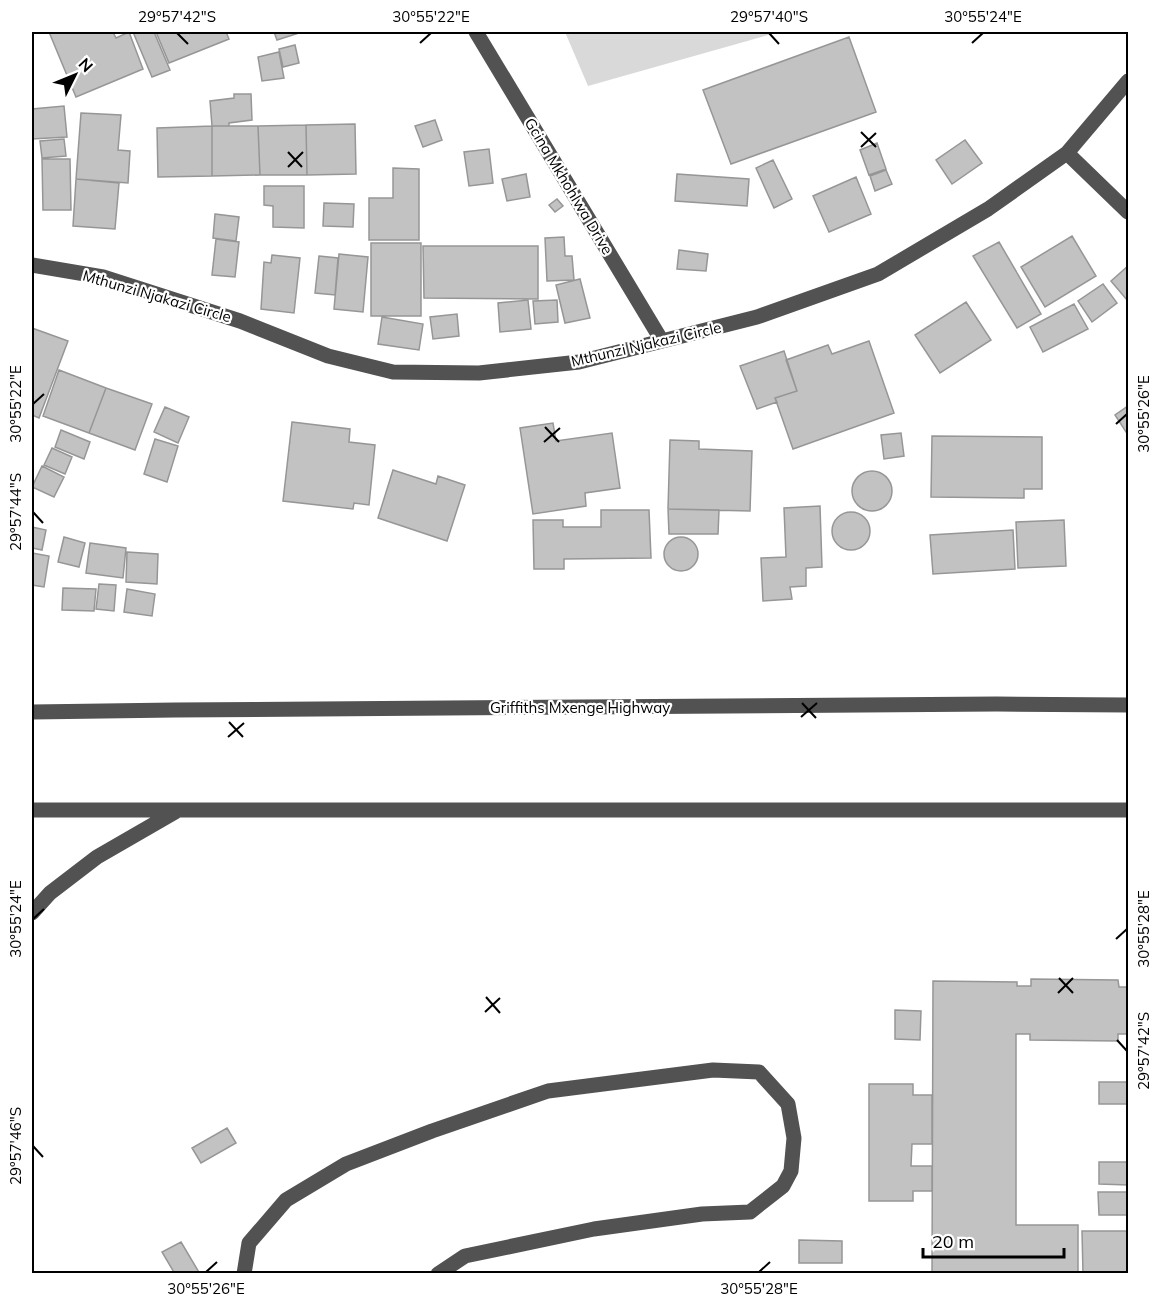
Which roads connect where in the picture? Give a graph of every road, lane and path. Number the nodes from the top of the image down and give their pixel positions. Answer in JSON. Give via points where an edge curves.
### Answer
{"nodes":[{"id":1,"x":476,"y":32,"type":"edge"},
{"id":2,"x":1128,"y":81,"type":"edge"},
{"id":3,"x":1067,"y":153,"type":"junction"},
{"id":4,"x":1128,"y":212,"type":"edge"},
{"id":5,"x":32,"y":265,"type":"edge"},
{"id":6,"x":662,"y":341,"type":"junction"},
{"id":7,"x":1128,"y":705,"type":"edge"},
{"id":8,"x":32,"y":712,"type":"edge"},
{"id":9,"x":32,"y":810,"type":"edge"},
{"id":10,"x":178,"y":810,"type":"junction"},
{"id":11,"x":1128,"y":810,"type":"edge"},
{"id":12,"x":32,"y":914,"type":"edge"},
{"id":13,"x":244,"y":1274,"type":"edge"},
{"id":14,"x":438,"y":1274,"type":"edge"}],
"edges":[{"from":1,"to":6,"type":"street","name":"Gcina Mkhohlwa Drive"},
{"from":2,"to":3,"type":"street","name":"Mthunzi Njakazi Circle"},
{"from":3,"to":4,"type":"street"},
{"from":3,"to":6,"type":"street","name":"Mthunzi Njakazi Circle","via":[[988,209],[878,274],[757,317]]},
{"from":5,"to":6,"type":"street","name":"Mthunzi Njakazi Circle","via":[[103,277],[240,321],[328,356],[393,372],[478,373],[579,362]]},
{"from":7,"to":8,"type":"street","name":"Griffiths Mxenge Highway"},
{"from":9,"to":10,"type":"street"},
{"from":10,"to":11,"type":"street"},
{"from":10,"to":12,"type":"street","via":[[97,857],[50,893]]},
{"from":13,"to":14,"type":"street","via":[[249,1243],[286,1200],[346,1164],[548,1091],[713,1070],[759,1072],[788,1104],[794,1138],[790,1171],[783,1186],[750,1212],[702,1214],[594,1229],[465,1256]]}]}
